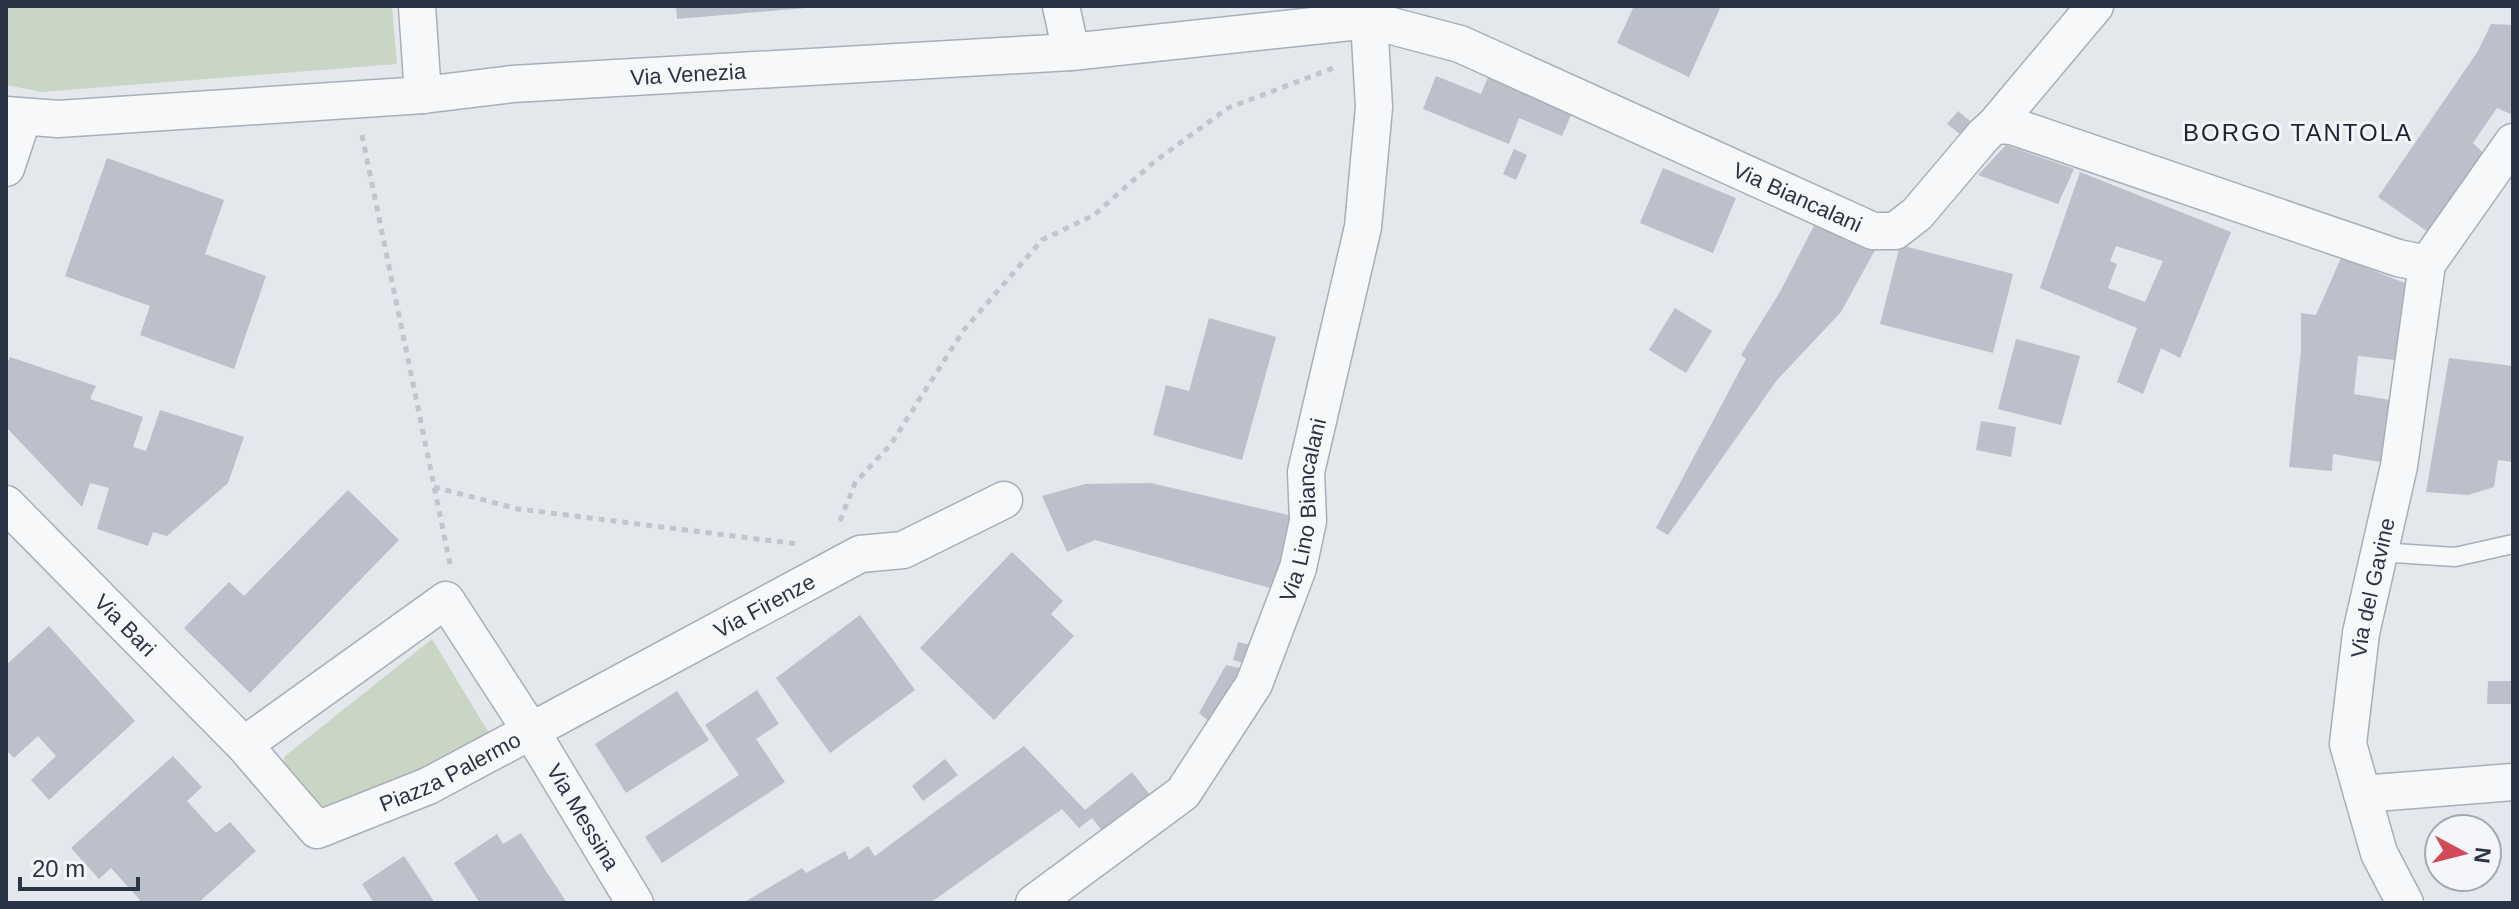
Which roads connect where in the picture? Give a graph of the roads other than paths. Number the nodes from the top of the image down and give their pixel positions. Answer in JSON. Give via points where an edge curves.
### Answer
{"nodes":[{"id":1,"x":417,"y":6,"type":"edge"},
{"id":2,"x":1061,"y":6,"type":"edge"},
{"id":3,"x":2095,"y":6,"type":"edge"},
{"id":4,"x":1368,"y":25,"type":"edge"},
{"id":5,"x":1071,"y":52,"type":"junction"},
{"id":6,"x":423,"y":95,"type":"junction"},
{"id":7,"x":15,"y":116,"type":"edge"},
{"id":8,"x":1995,"y":125,"type":"junction"},
{"id":9,"x":2513,"y":142,"type":"edge"},
{"id":10,"x":6,"y":168,"type":"edge"},
{"id":11,"x":2427,"y":264,"type":"junction"},
{"id":12,"x":1004,"y":500,"type":"dead end"},
{"id":13,"x":6,"y":504,"type":"edge"},
{"id":14,"x":2513,"y":544,"type":"edge"},
{"id":15,"x":2379,"y":552,"type":"junction"},
{"id":16,"x":531,"y":731,"type":"junction"},
{"id":17,"x":244,"y":745,"type":"junction"},
{"id":18,"x":2513,"y":782,"type":"edge"},
{"id":19,"x":2362,"y":794,"type":"junction"},
{"id":20,"x":635,"y":903,"type":"edge"},
{"id":21,"x":1034,"y":903,"type":"edge"},
{"id":22,"x":2405,"y":903,"type":"edge"}],
"edges":[{"from":1,"to":6,"type":"street"},
{"from":2,"to":5,"type":"street"},
{"from":3,"to":8,"type":"street","name":"Via Biancalani"},
{"from":4,"to":5,"type":"street","name":"Via Venezia"},
{"from":4,"to":8,"type":"street","name":"Via Biancalani","via":[[1460,44],[1873,231],[1895,231],[1917,214]]},
{"from":4,"to":21,"type":"street","name":"Via Lino Biancalani","via":[[1374,107],[1363,227],[1306,472],[1308,521],[1298,568],[1254,684],[1183,793]]},
{"from":5,"to":6,"type":"street","name":"Via Venezia","via":[[512,84]]},
{"from":6,"to":7,"type":"street","name":"Via Venezia","via":[[58,119]]},
{"from":7,"to":10,"type":"street"},
{"from":8,"to":11,"type":"street","via":[[2012,126]]},
{"from":9,"to":11,"type":"street"},
{"from":11,"to":15,"type":"street","name":"Via del Gavine","via":[[2399,466]]},
{"from":12,"to":16,"type":"street","name":"Via Firenze","via":[[903,550],[860,554]]},
{"from":13,"to":17,"type":"street","name":"Via Bari"},
{"from":14,"to":15,"type":"lane","via":[[2455,557]]},
{"from":15,"to":19,"type":"street","name":"Via del Gavine","via":[[2361,633],[2348,744]]},
{"from":16,"to":17,"type":"street","name":"Piazza Palermo","via":[[428,786],[317,830]]},
{"from":16,"to":17,"type":"street","name":"Piazza Palermo","via":[[446,600]]},
{"from":16,"to":20,"type":"street","name":"Via Messina"},
{"from":18,"to":19,"type":"street"},
{"from":19,"to":22,"type":"street","name":"Via del Gavine","via":[[2379,853]]}]}
